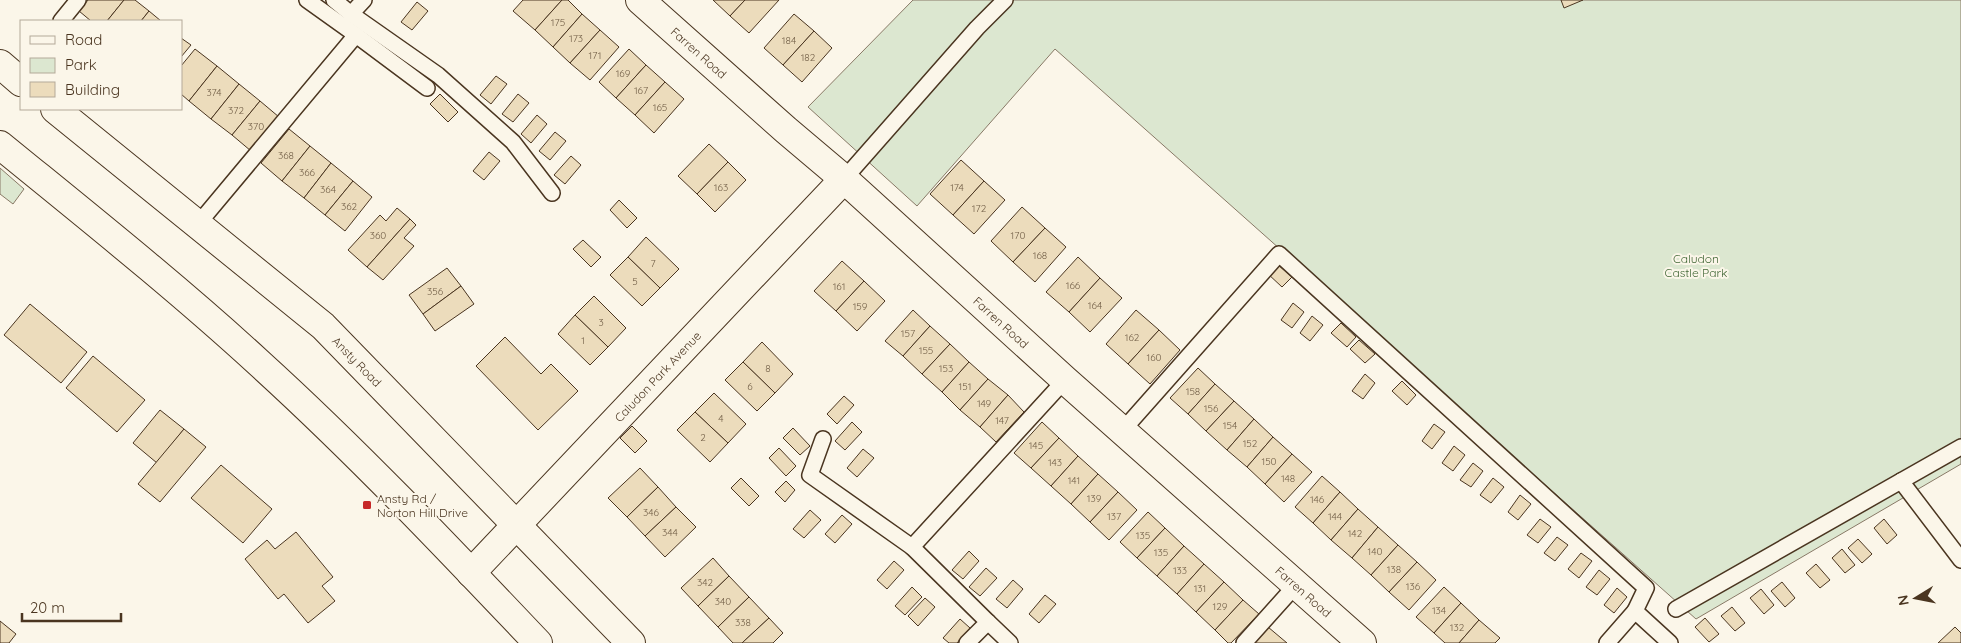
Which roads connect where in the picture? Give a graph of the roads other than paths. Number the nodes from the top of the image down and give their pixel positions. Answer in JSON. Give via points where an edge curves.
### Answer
{"nodes":[{"id":1,"x":78,"y":0,"type":"edge"},
{"id":2,"x":307,"y":0,"type":"edge"},
{"id":3,"x":334,"y":0,"type":"edge"},
{"id":4,"x":364,"y":0,"type":"edge"},
{"id":5,"x":640,"y":0,"type":"edge"},
{"id":6,"x":1005,"y":0,"type":"edge"},
{"id":7,"x":351,"y":14,"type":"junction"},
{"id":8,"x":62,"y":20,"type":"edge"},
{"id":9,"x":356,"y":35,"type":"junction"},
{"id":10,"x":427,"y":88,"type":"dead end"},
{"id":11,"x":56,"y":110,"type":"edge"},
{"id":12,"x":0,"y":145,"type":"edge"},
{"id":13,"x":844,"y":179,"type":"junction"},
{"id":14,"x":552,"y":193,"type":"dead end"},
{"id":15,"x":198,"y":224,"type":"junction"},
{"id":16,"x":1065,"y":380,"type":"junction"},
{"id":17,"x":1123,"y":430,"type":"junction"},
{"id":18,"x":823,"y":439,"type":"dead end"},
{"id":19,"x":1961,"y":447,"type":"edge"},
{"id":20,"x":1901,"y":481,"type":"junction"},
{"id":21,"x":517,"y":525,"type":"junction"},
{"id":22,"x":912,"y":546,"type":"junction"},
{"id":23,"x":1961,"y":560,"type":"edge"},
{"id":24,"x":471,"y":572,"type":"junction"},
{"id":25,"x":1296,"y":584,"type":"junction"},
{"id":26,"x":1676,"y":609,"type":"dead end"},
{"id":27,"x":1635,"y":611,"type":"junction"},
{"id":28,"x":988,"y":622,"type":"junction"},
{"id":29,"x":538,"y":643,"type":"edge"},
{"id":30,"x":631,"y":643,"type":"edge"},
{"id":31,"x":967,"y":643,"type":"edge"},
{"id":32,"x":1010,"y":643,"type":"edge"},
{"id":33,"x":1244,"y":643,"type":"edge"},
{"id":34,"x":1362,"y":643,"type":"edge"},
{"id":35,"x":1607,"y":643,"type":"edge"},
{"id":36,"x":1670,"y":643,"type":"edge"}],
"edges":[{"from":1,"to":8,"type":"lane"},
{"from":2,"to":9,"type":"lane"},
{"from":3,"to":7,"type":"lane"},
{"from":4,"to":7,"type":"lane"},
{"from":5,"to":13,"type":"main road","name":"Farren Road"},
{"from":6,"to":13,"type":"lane"},
{"from":7,"to":14,"type":"lane","via":[[438,75],[512,142]]},
{"from":9,"to":10,"type":"lane"},
{"from":9,"to":15,"type":"lane"},
{"from":11,"to":15,"type":"main road","name":"Ansty Road"},
{"from":12,"to":24,"type":"main road","via":[[257,361],[373,470]]},
{"from":13,"to":16,"type":"main road","name":"Farren Road"},
{"from":13,"to":21,"type":"main road","name":"Caludon Park Avenue"},
{"from":15,"to":21,"type":"main road","name":"Ansty Road","via":[[323,326]]},
{"from":16,"to":17,"type":"main road","name":"Farren Road"},
{"from":16,"to":22,"type":"lane"},
{"from":17,"to":25,"type":"main road","name":"Farren Road"},
{"from":17,"to":27,"type":"lane","via":[[1279,254],[1646,588]]},
{"from":18,"to":22,"type":"lane","via":[[810,475]]},
{"from":19,"to":20,"type":"lane"},
{"from":20,"to":23,"type":"lane"},
{"from":20,"to":26,"type":"lane"},
{"from":21,"to":24,"type":"main road","name":"Caludon Park Avenue"},
{"from":21,"to":30,"type":"main road","name":"Ansty Road"},
{"from":22,"to":28,"type":"lane"},
{"from":24,"to":29,"type":"main road"},
{"from":25,"to":33,"type":"lane"},
{"from":25,"to":34,"type":"main road","name":"Farren Road"},
{"from":27,"to":35,"type":"lane"},
{"from":27,"to":36,"type":"lane"},
{"from":28,"to":31,"type":"lane"},
{"from":28,"to":32,"type":"lane"}]}
